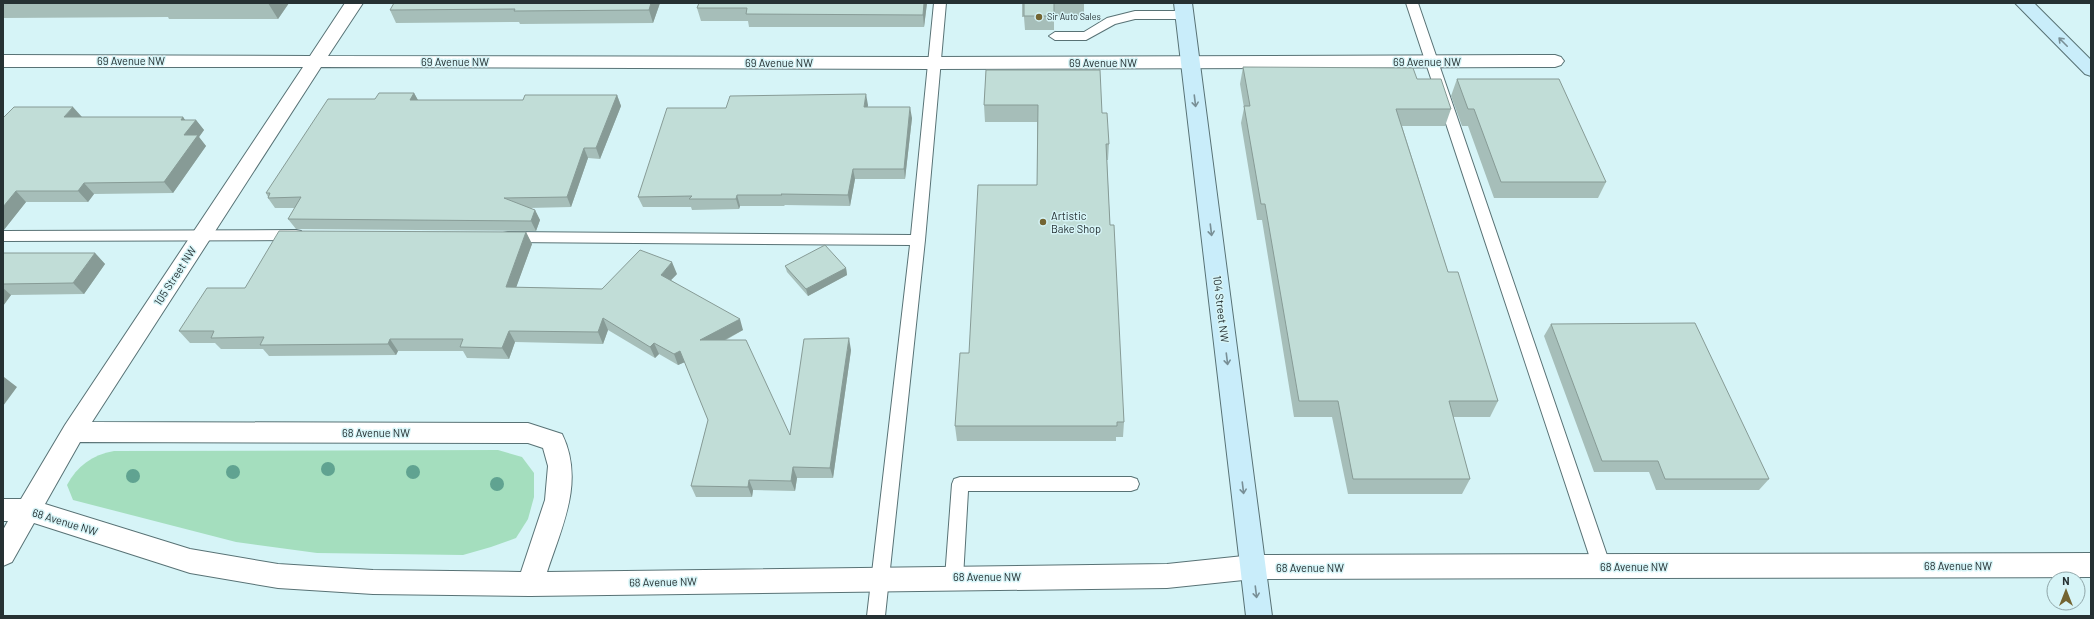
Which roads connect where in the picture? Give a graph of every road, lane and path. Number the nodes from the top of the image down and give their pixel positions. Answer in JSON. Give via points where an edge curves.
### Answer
{"nodes":[{"id":1,"x":354,"y":3,"type":"edge"},
{"id":2,"x":940,"y":3,"type":"edge"},
{"id":3,"x":1412,"y":3,"type":"edge"},
{"id":4,"x":2024,"y":3,"type":"edge"},
{"id":5,"x":1184,"y":9,"type":"edge"},
{"id":6,"x":1055,"y":36,"type":"dead end"},
{"id":7,"x":3,"y":61,"type":"edge"},
{"id":8,"x":1555,"y":61,"type":"dead end"},
{"id":9,"x":314,"y":62,"type":"junction"},
{"id":10,"x":1191,"y":62,"type":"junction"},
{"id":11,"x":1431,"y":62,"type":"junction"},
{"id":12,"x":934,"y":63,"type":"junction"},
{"id":13,"x":2091,"y":70,"type":"edge"},
{"id":14,"x":202,"y":235,"type":"junction"},
{"id":15,"x":3,"y":236,"type":"edge"},
{"id":16,"x":313,"y":236,"type":"edge"},
{"id":17,"x":496,"y":237,"type":"edge"},
{"id":18,"x":918,"y":240,"type":"junction"},
{"id":19,"x":73,"y":432,"type":"junction"},
{"id":20,"x":1131,"y":484,"type":"dead end"},
{"id":21,"x":15,"y":510,"type":"edge"},
{"id":22,"x":3,"y":554,"type":"edge"},
{"id":23,"x":2091,"y":565,"type":"edge"},
{"id":24,"x":1253,"y":567,"type":"junction"},
{"id":25,"x":1602,"y":567,"type":"junction"},
{"id":26,"x":880,"y":578,"type":"junction"},
{"id":27,"x":954,"y":578,"type":"junction"},
{"id":28,"x":530,"y":584,"type":"junction"},
{"id":29,"x":876,"y":616,"type":"edge"},
{"id":30,"x":1259,"y":616,"type":"edge"}],
"edges":[{"from":1,"to":9,"type":"street","name":"105 Street NW"},
{"from":2,"to":12,"type":"lane"},
{"from":3,"to":11,"type":"lane"},
{"from":13,"to":4,"type":"main road","one_way":true},
{"from":5,"to":6,"type":"lane","via":[[1135,15],[1111,21],[1086,36]]},
{"from":5,"to":10,"type":"main road","name":"104 Street NW"},
{"from":7,"to":9,"type":"street","name":"69 Avenue NW"},
{"from":8,"to":11,"type":"street","name":"69 Avenue NW"},
{"from":9,"to":12,"type":"street","name":"69 Avenue NW"},
{"from":9,"to":14,"type":"street","name":"105 Street NW"},
{"from":10,"to":11,"type":"street","name":"69 Avenue NW"},
{"from":10,"to":12,"type":"street","name":"69 Avenue NW"},
{"from":10,"to":24,"type":"main road","name":"104 Street NW","one_way":true},
{"from":11,"to":25,"type":"lane"},
{"from":12,"to":18,"type":"lane"},
{"from":14,"to":15,"type":"lane"},
{"from":14,"to":16,"type":"lane"},
{"from":14,"to":19,"type":"street","name":"105 Street NW"},
{"from":17,"to":18,"type":"lane"},
{"from":18,"to":26,"type":"lane"},
{"from":19,"to":21,"type":"street","name":"105 Street NW"},
{"from":19,"to":28,"type":"street","name":"68 Avenue NW","via":[[528,433],[553,441],[560,466],[558,500]]},
{"from":20,"to":27,"type":"lane","via":[[960,484]]},
{"from":21,"to":22,"type":"street","name":"105 Street NW"},
{"from":21,"to":28,"type":"street","name":"68 Avenue NW","via":[[190,561],[278,576],[373,582]]},
{"from":23,"to":25,"type":"street","name":"68 Avenue NW"},
{"from":24,"to":25,"type":"street","name":"68 Avenue NW"},
{"from":24,"to":27,"type":"street","name":"68 Avenue NW","via":[[1167,576]]},
{"from":24,"to":30,"type":"main road","name":"104 Street NW","one_way":true},
{"from":26,"to":27,"type":"street","name":"68 Avenue NW"},
{"from":26,"to":28,"type":"street","name":"68 Avenue NW"},
{"from":26,"to":29,"type":"lane"}]}
